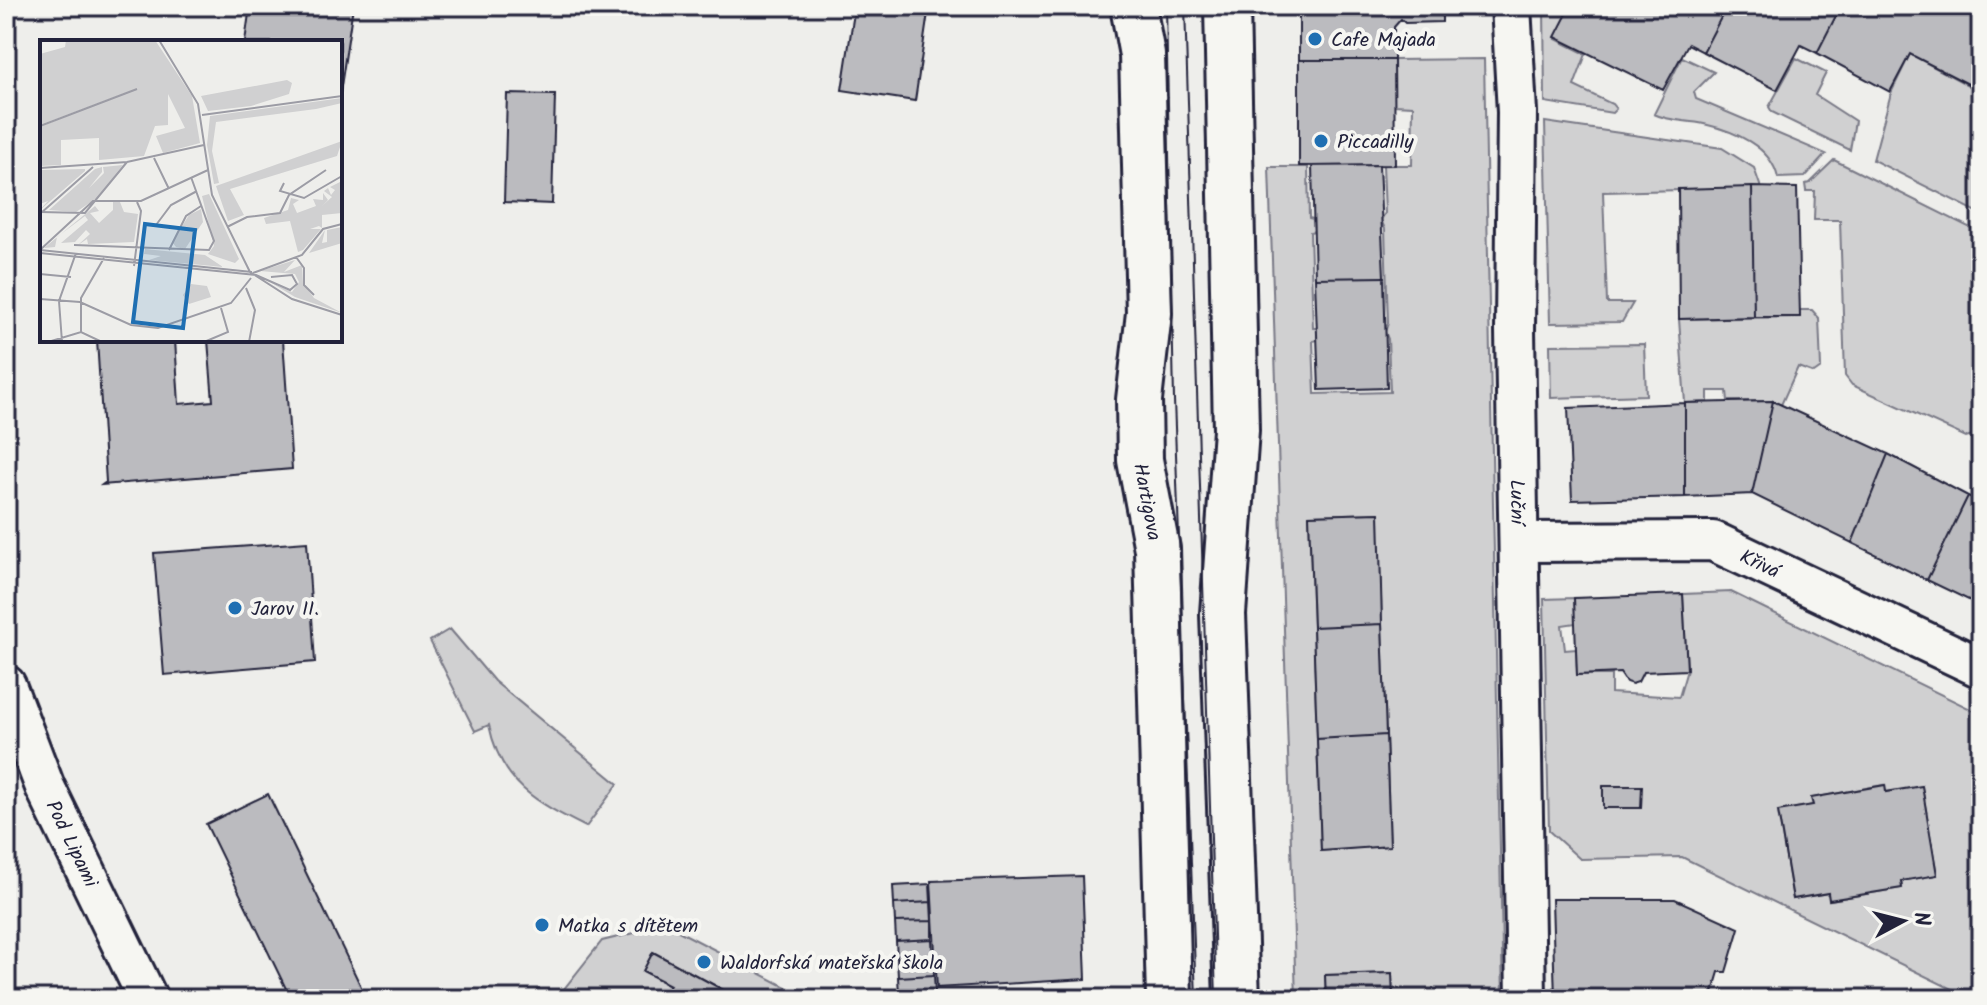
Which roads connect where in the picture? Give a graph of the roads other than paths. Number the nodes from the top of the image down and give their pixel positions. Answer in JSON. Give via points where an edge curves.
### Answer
{"nodes":[{"id":1,"x":1133,"y":6,"type":"edge"},
{"id":2,"x":1227,"y":6,"type":"edge"},
{"id":3,"x":1511,"y":6,"type":"edge"},
{"id":4,"x":1521,"y":542,"type":"junction"},
{"id":5,"x":1981,"y":668,"type":"edge"},
{"id":6,"x":6,"y":685,"type":"edge"},
{"id":7,"x":148,"y":999,"type":"edge"},
{"id":8,"x":1169,"y":999,"type":"edge"},
{"id":9,"x":1237,"y":999,"type":"edge"},
{"id":10,"x":1526,"y":999,"type":"edge"}],
"edges":[{"from":1,"to":8,"type":"main road","name":"Hartigova","via":[[1142,55],[1149,313],[1139,400],[1140,460],[1157,549]]},
{"from":2,"to":9,"type":"main road","via":[[1236,430],[1223,614]]},
{"from":3,"to":4,"type":"street","name":"Luční","via":[[1517,112],[1515,330]]},
{"from":4,"to":5,"type":"street","name":"Křivá","via":[[1713,541]]},
{"from":4,"to":10,"type":"street","name":"Luční"},
{"from":6,"to":7,"type":"street","name":"Pod Lipami","via":[[45,787]]}]}
